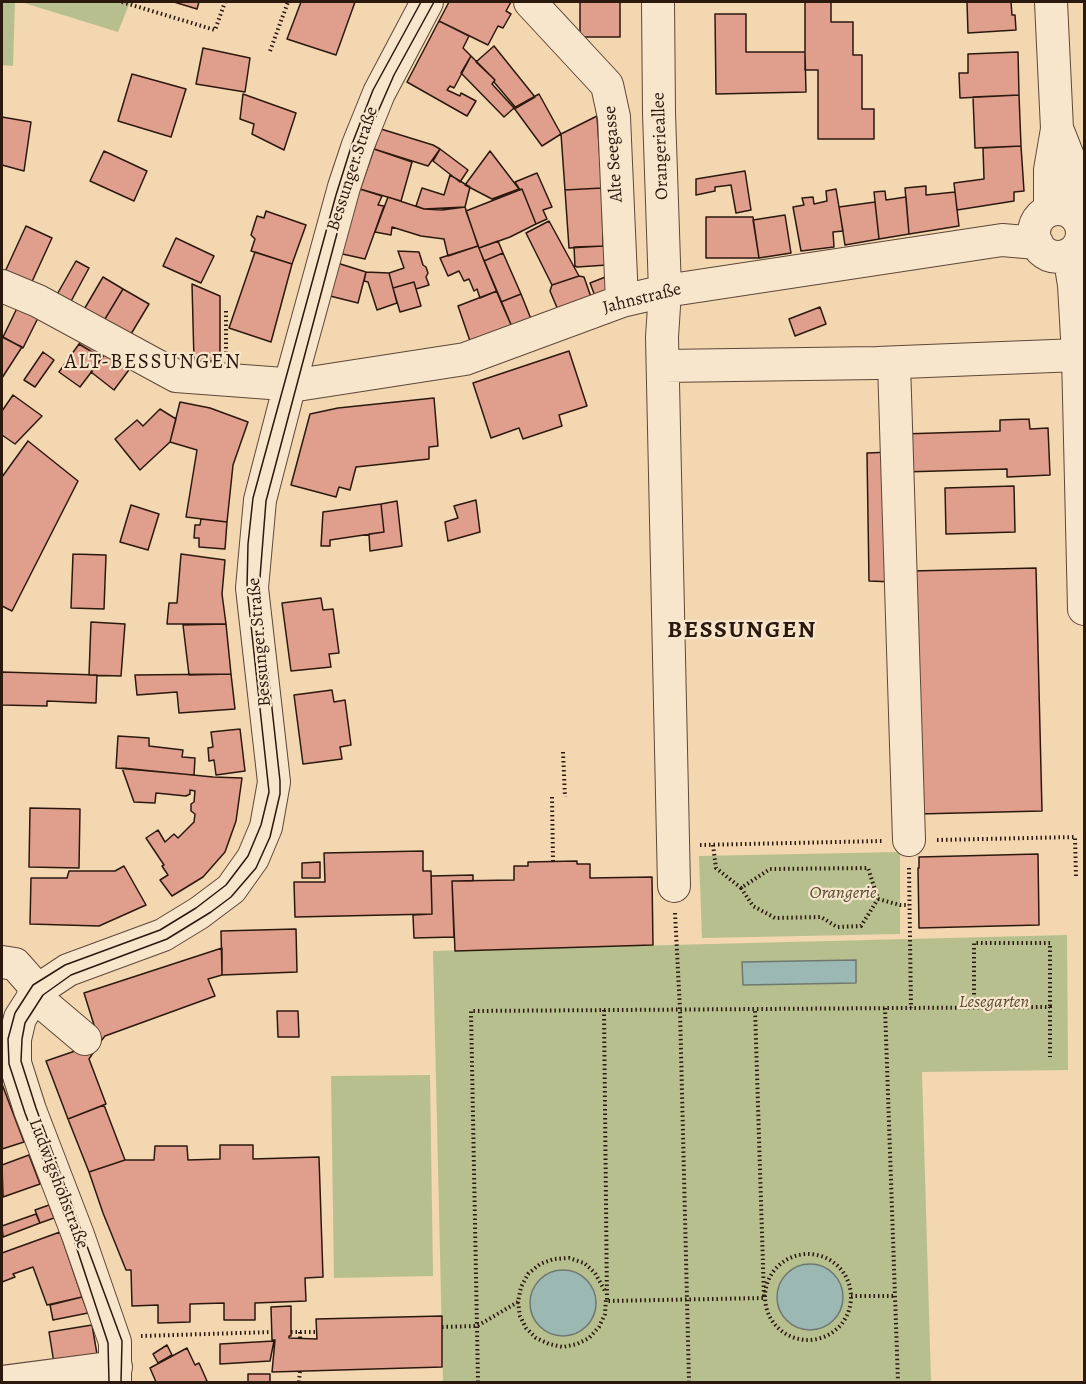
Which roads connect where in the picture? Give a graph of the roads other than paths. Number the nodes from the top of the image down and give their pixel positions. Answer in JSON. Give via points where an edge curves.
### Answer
{"nodes":[{"id":1,"x":427,"y":2,"type":"edge"},
{"id":2,"x":530,"y":2,"type":"edge"},
{"id":3,"x":658,"y":2,"type":"edge"},
{"id":4,"x":1051,"y":2,"type":"edge"},
{"id":5,"x":1065,"y":235,"type":"edge"},
{"id":6,"x":2,"y":286,"type":"edge"},
{"id":7,"x":665,"y":291,"type":"junction"},
{"id":8,"x":622,"y":301,"type":"junction"},
{"id":9,"x":1078,"y":355,"type":"junction"},
{"id":10,"x":894,"y":363,"type":"junction"},
{"id":11,"x":663,"y":366,"type":"junction"},
{"id":12,"x":290,"y":384,"type":"junction"},
{"id":13,"x":1084,"y":609,"type":"edge"},
{"id":14,"x":909,"y":840,"type":"road end"},
{"id":15,"x":674,"y":886,"type":"road end"},
{"id":16,"x":2,"y":962,"type":"edge"},
{"id":17,"x":36,"y":993,"type":"junction"},
{"id":18,"x":85,"y":1039,"type":"dead end"},
{"id":19,"x":115,"y":1375,"type":"edge"},
{"id":20,"x":2,"y":1382,"type":"edge"}],
"edges":[{"from":1,"to":12,"type":"street","name":"Bessunger Straße","via":[[379,93],[358,146]]},
{"from":2,"to":8,"type":"street","name":"Alte Seegasse","via":[[607,85],[614,117]]},
{"from":3,"to":7,"type":"street","name":"Orangerieallee"},
{"from":4,"to":5,"type":"street","via":[[1057,129],[1050,170]]},
{"from":5,"to":7,"type":"street","name":"Jahnstraße","via":[[1002,240]]},
{"from":5,"to":9,"type":"street","via":[[1074,285]]},
{"from":6,"to":12,"type":"street","name":"Jahnstraße","via":[[38,301],[176,376]]},
{"from":7,"to":8,"type":"street","name":"Jahnstraße"},
{"from":7,"to":11,"type":"street","name":"Orangerieallee"},
{"from":8,"to":12,"type":"street","name":"Jahnstraße","via":[[465,359]]},
{"from":9,"to":10,"type":"street"},
{"from":9,"to":13,"type":"street"},
{"from":10,"to":11,"type":"street"},
{"from":10,"to":14,"type":"street"},
{"from":11,"to":15,"type":"street","name":"Orangerieallee"},
{"from":12,"to":17,"type":"street","name":"Bessunger Straße","via":[[260,500],[255,544],[252,588],[274,782],[266,827],[254,858],[231,890],[200,913],[163,935],[68,970]]},
{"from":16,"to":17,"type":"street","via":[[15,964]]},
{"from":17,"to":18,"type":"street"},
{"from":17,"to":19,"type":"street","name":"Ludwigshöhstraße","via":[[20,1018],[15,1063],[106,1312],[115,1342]]},
{"from":19,"to":20,"type":"street"}]}
